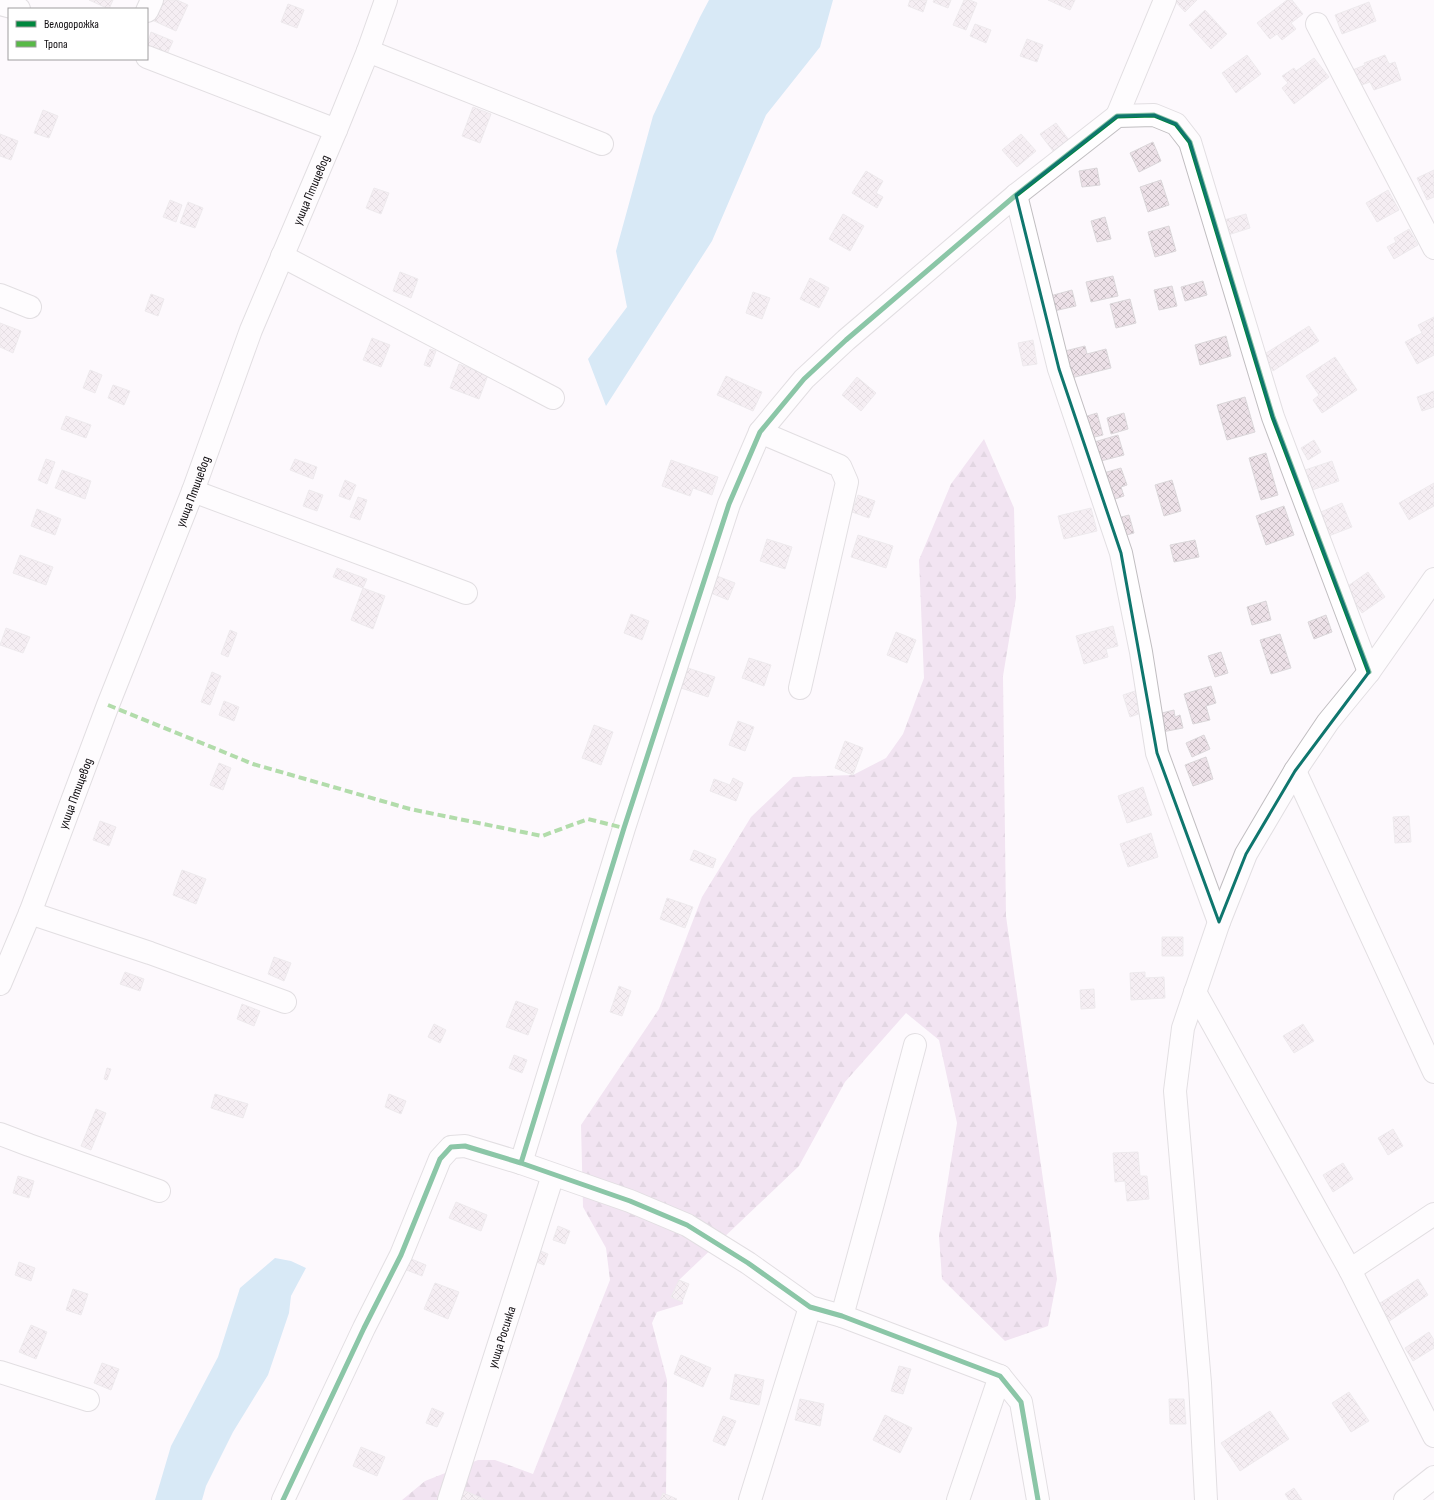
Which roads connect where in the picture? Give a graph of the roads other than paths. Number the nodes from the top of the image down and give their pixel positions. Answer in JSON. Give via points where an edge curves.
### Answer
{"nodes":[{"id":1,"x":386,"y":0,"type":"edge"},
{"id":2,"x":1165,"y":0,"type":"edge"},
{"id":3,"x":0,"y":4,"type":"edge"},
{"id":4,"x":15,"y":8,"type":"edge"},
{"id":5,"x":1317,"y":24,"type":"dead end"},
{"id":6,"x":368,"y":51,"type":"junction"},
{"id":7,"x":148,"y":57,"type":"edge"},
{"id":8,"x":1117,"y":116,"type":"junction"},
{"id":9,"x":336,"y":130,"type":"junction"},
{"id":10,"x":602,"y":144,"type":"dead end"},
{"id":11,"x":1016,"y":195,"type":"junction"},
{"id":12,"x":1434,"y":248,"type":"edge"},
{"id":13,"x":282,"y":256,"type":"junction"},
{"id":14,"x":0,"y":295,"type":"edge"},
{"id":15,"x":30,"y":307,"type":"dead end"},
{"id":16,"x":553,"y":398,"type":"dead end"},
{"id":17,"x":760,"y":432,"type":"junction"},
{"id":18,"x":193,"y":491,"type":"junction"},
{"id":19,"x":1434,"y":580,"type":"edge"},
{"id":20,"x":466,"y":593,"type":"dead end"},
{"id":21,"x":1369,"y":672,"type":"junction"},
{"id":22,"x":800,"y":688,"type":"dead end"},
{"id":23,"x":1295,"y":771,"type":"junction"},
{"id":24,"x":30,"y":913,"type":"junction"},
{"id":25,"x":1219,"y":922,"type":"junction"},
{"id":26,"x":0,"y":984,"type":"edge"},
{"id":27,"x":1195,"y":992,"type":"junction"},
{"id":28,"x":285,"y":1002,"type":"dead end"},
{"id":29,"x":915,"y":1045,"type":"dead end"},
{"id":30,"x":1434,"y":1072,"type":"edge"},
{"id":31,"x":0,"y":1134,"type":"edge"},
{"id":32,"x":521,"y":1163,"type":"junction"},
{"id":33,"x":552,"y":1175,"type":"junction"},
{"id":34,"x":159,"y":1191,"type":"dead end"},
{"id":35,"x":1434,"y":1214,"type":"edge"},
{"id":36,"x":1350,"y":1270,"type":"junction"},
{"id":37,"x":810,"y":1307,"type":"junction"},
{"id":38,"x":842,"y":1316,"type":"junction"},
{"id":39,"x":0,"y":1372,"type":"edge"},
{"id":40,"x":1000,"y":1376,"type":"junction"},
{"id":41,"x":88,"y":1400,"type":"dead end"},
{"id":42,"x":1434,"y":1436,"type":"edge"},
{"id":43,"x":1434,"y":1477,"type":"edge"},
{"id":44,"x":283,"y":1500,"type":"edge"},
{"id":45,"x":448,"y":1500,"type":"edge"},
{"id":46,"x":750,"y":1500,"type":"edge"},
{"id":47,"x":958,"y":1500,"type":"edge"},
{"id":48,"x":1038,"y":1500,"type":"edge"},
{"id":49,"x":1206,"y":1500,"type":"edge"},
{"id":50,"x":1405,"y":1500,"type":"edge"}],
"edges":[{"from":1,"to":6,"type":"street","name":"улица Птицевод"},
{"from":2,"to":8,"type":"street"},
{"from":3,"to":4,"type":"street"},
{"from":5,"to":12,"type":"street"},
{"from":6,"to":9,"type":"street","name":"улица Птицевод"},
{"from":6,"to":10,"type":"street"},
{"from":7,"to":9,"type":"street"},
{"from":8,"to":11,"type":"street"},
{"from":8,"to":21,"type":"street","via":[[1154,115],[1176,124],[1190,142],[1272,417]]},
{"from":9,"to":13,"type":"street","name":"улица Птицевод"},
{"from":11,"to":17,"type":"street","via":[[846,340],[804,379]]},
{"from":11,"to":25,"type":"street","via":[[1058,370],[1121,553],[1157,753]]},
{"from":13,"to":16,"type":"street"},
{"from":13,"to":18,"type":"street","name":"улица Птицевод","via":[[251,330]]},
{"from":14,"to":15,"type":"street"},
{"from":17,"to":22,"type":"street","via":[[840,466],[847,482]]},
{"from":17,"to":32,"type":"street","via":[[728,504],[624,828]]},
{"from":18,"to":20,"type":"street"},
{"from":18,"to":24,"type":"street","name":"улица Птицевод","via":[[108,705]]},
{"from":19,"to":21,"type":"street"},
{"from":21,"to":23,"type":"street","via":[[1328,722]]},
{"from":23,"to":25,"type":"street","via":[[1246,854]]},
{"from":23,"to":30,"type":"street"},
{"from":24,"to":26,"type":"street","name":"улица Птицевод"},
{"from":24,"to":28,"type":"street"},
{"from":25,"to":27,"type":"street"},
{"from":27,"to":36,"type":"street"},
{"from":27,"to":49,"type":"street","via":[[1183,1028],[1175,1091],[1200,1383]]},
{"from":29,"to":38,"type":"street"},
{"from":31,"to":34,"type":"street"},
{"from":32,"to":33,"type":"street"},
{"from":32,"to":44,"type":"street","via":[[465,1146],[451,1147],[440,1159],[402,1255],[364,1328]]},
{"from":33,"to":37,"type":"street","via":[[630,1201],[687,1225],[748,1263]]},
{"from":33,"to":45,"type":"street","name":"улица Росинка"},
{"from":35,"to":36,"type":"street"},
{"from":36,"to":42,"type":"street"},
{"from":37,"to":38,"type":"street"},
{"from":37,"to":46,"type":"street"},
{"from":38,"to":40,"type":"street"},
{"from":39,"to":41,"type":"street"},
{"from":40,"to":47,"type":"street"},
{"from":40,"to":48,"type":"street","via":[[1021,1402]]},
{"from":43,"to":50,"type":"street"}]}
